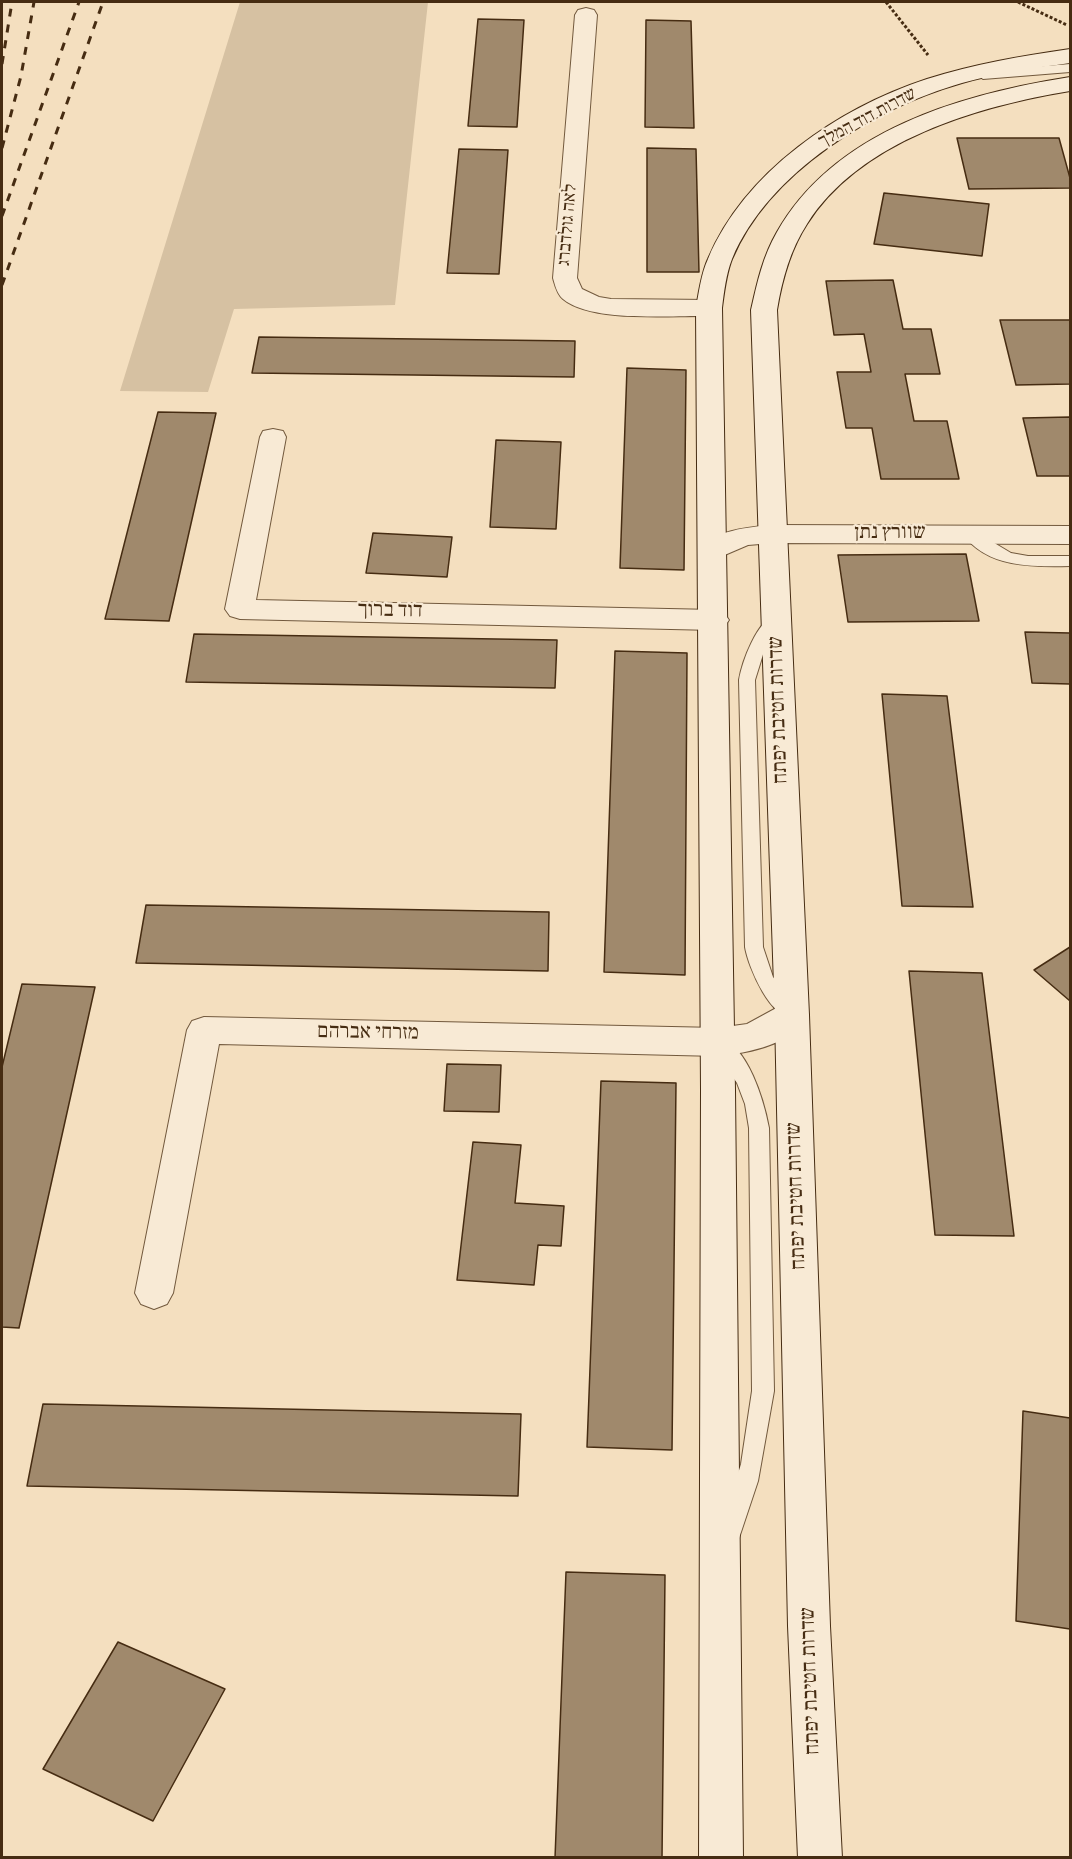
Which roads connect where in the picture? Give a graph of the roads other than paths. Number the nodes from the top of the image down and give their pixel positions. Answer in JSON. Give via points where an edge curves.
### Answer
{"nodes":[{"id":1,"x":586,"y":15,"type":"dead end"},
{"id":2,"x":1071,"y":56,"type":"edge"},
{"id":3,"x":1071,"y":68,"type":"edge"},
{"id":4,"x":954,"y":79,"type":"junction"},
{"id":5,"x":1071,"y":84,"type":"edge"},
{"id":6,"x":709,"y":308,"type":"junction"},
{"id":7,"x":273,"y":436,"type":"dead end"},
{"id":8,"x":772,"y":534,"type":"junction"},
{"id":9,"x":971,"y":534,"type":"junction"},
{"id":10,"x":1071,"y":535,"type":"edge"},
{"id":11,"x":713,"y":551,"type":"junction"},
{"id":12,"x":1071,"y":561,"type":"edge"},
{"id":13,"x":714,"y":620,"type":"junction"},
{"id":14,"x":792,"y":1015,"type":"junction"},
{"id":15,"x":718,"y":1042,"type":"junction"},
{"id":16,"x":154,"y":1293,"type":"dead end"},
{"id":17,"x":721,"y":1857,"type":"edge"},
{"id":18,"x":820,"y":1857,"type":"edge"}],
"edges":[{"from":1,"to":6,"type":"main road","name":"לאה גולדברג","via":[[565,278],[571,293],[592,304],[611,307]]},
{"from":2,"to":4,"type":"main road","name":"שדרות דוד המלך"},
{"from":3,"to":4,"type":"lane"},
{"from":4,"to":6,"type":"main road","name":"שדרות דוד המלך","via":[[915,92],[850,124],[782,174],[735,230],[720,259]]},
{"from":5,"to":8,"type":"main road","name":"שדרות דוד המלך","via":[[996,98],[952,111],[906,132],[830,182],[804,210],[785,239],[769,277],[764,310]]},
{"from":6,"to":11,"type":"main road","name":"שדרות דוד המלך"},
{"from":7,"to":13,"type":"main road","name":"דוד ברוך","via":[[240,609]]},
{"from":8,"to":9,"type":"main road","name":"שוורץ נתן"},
{"from":8,"to":11,"type":"main road","name":"שוורץ נתן","via":[[742,537]]},
{"from":8,"to":14,"type":"main road","name":"שדרות חטיבת יפתח"},
{"from":9,"to":10,"type":"main road","name":"שוורץ נתן"},
{"from":9,"to":12,"type":"lane","via":[[990,551],[1017,561]]},
{"from":11,"to":13,"type":"main road"},
{"from":13,"to":15,"type":"main road"},
{"from":14,"to":15,"type":"main road","name":"מזרחי אברהם","via":[[753,1036]]},
{"from":14,"to":18,"type":"main road","name":"שדרות חטיבת יפתח","via":[[809,1626]]},
{"from":15,"to":16,"type":"main road","name":"מזרחי אברהם","via":[[204,1030]]},
{"from":15,"to":17,"type":"main road"}]}
